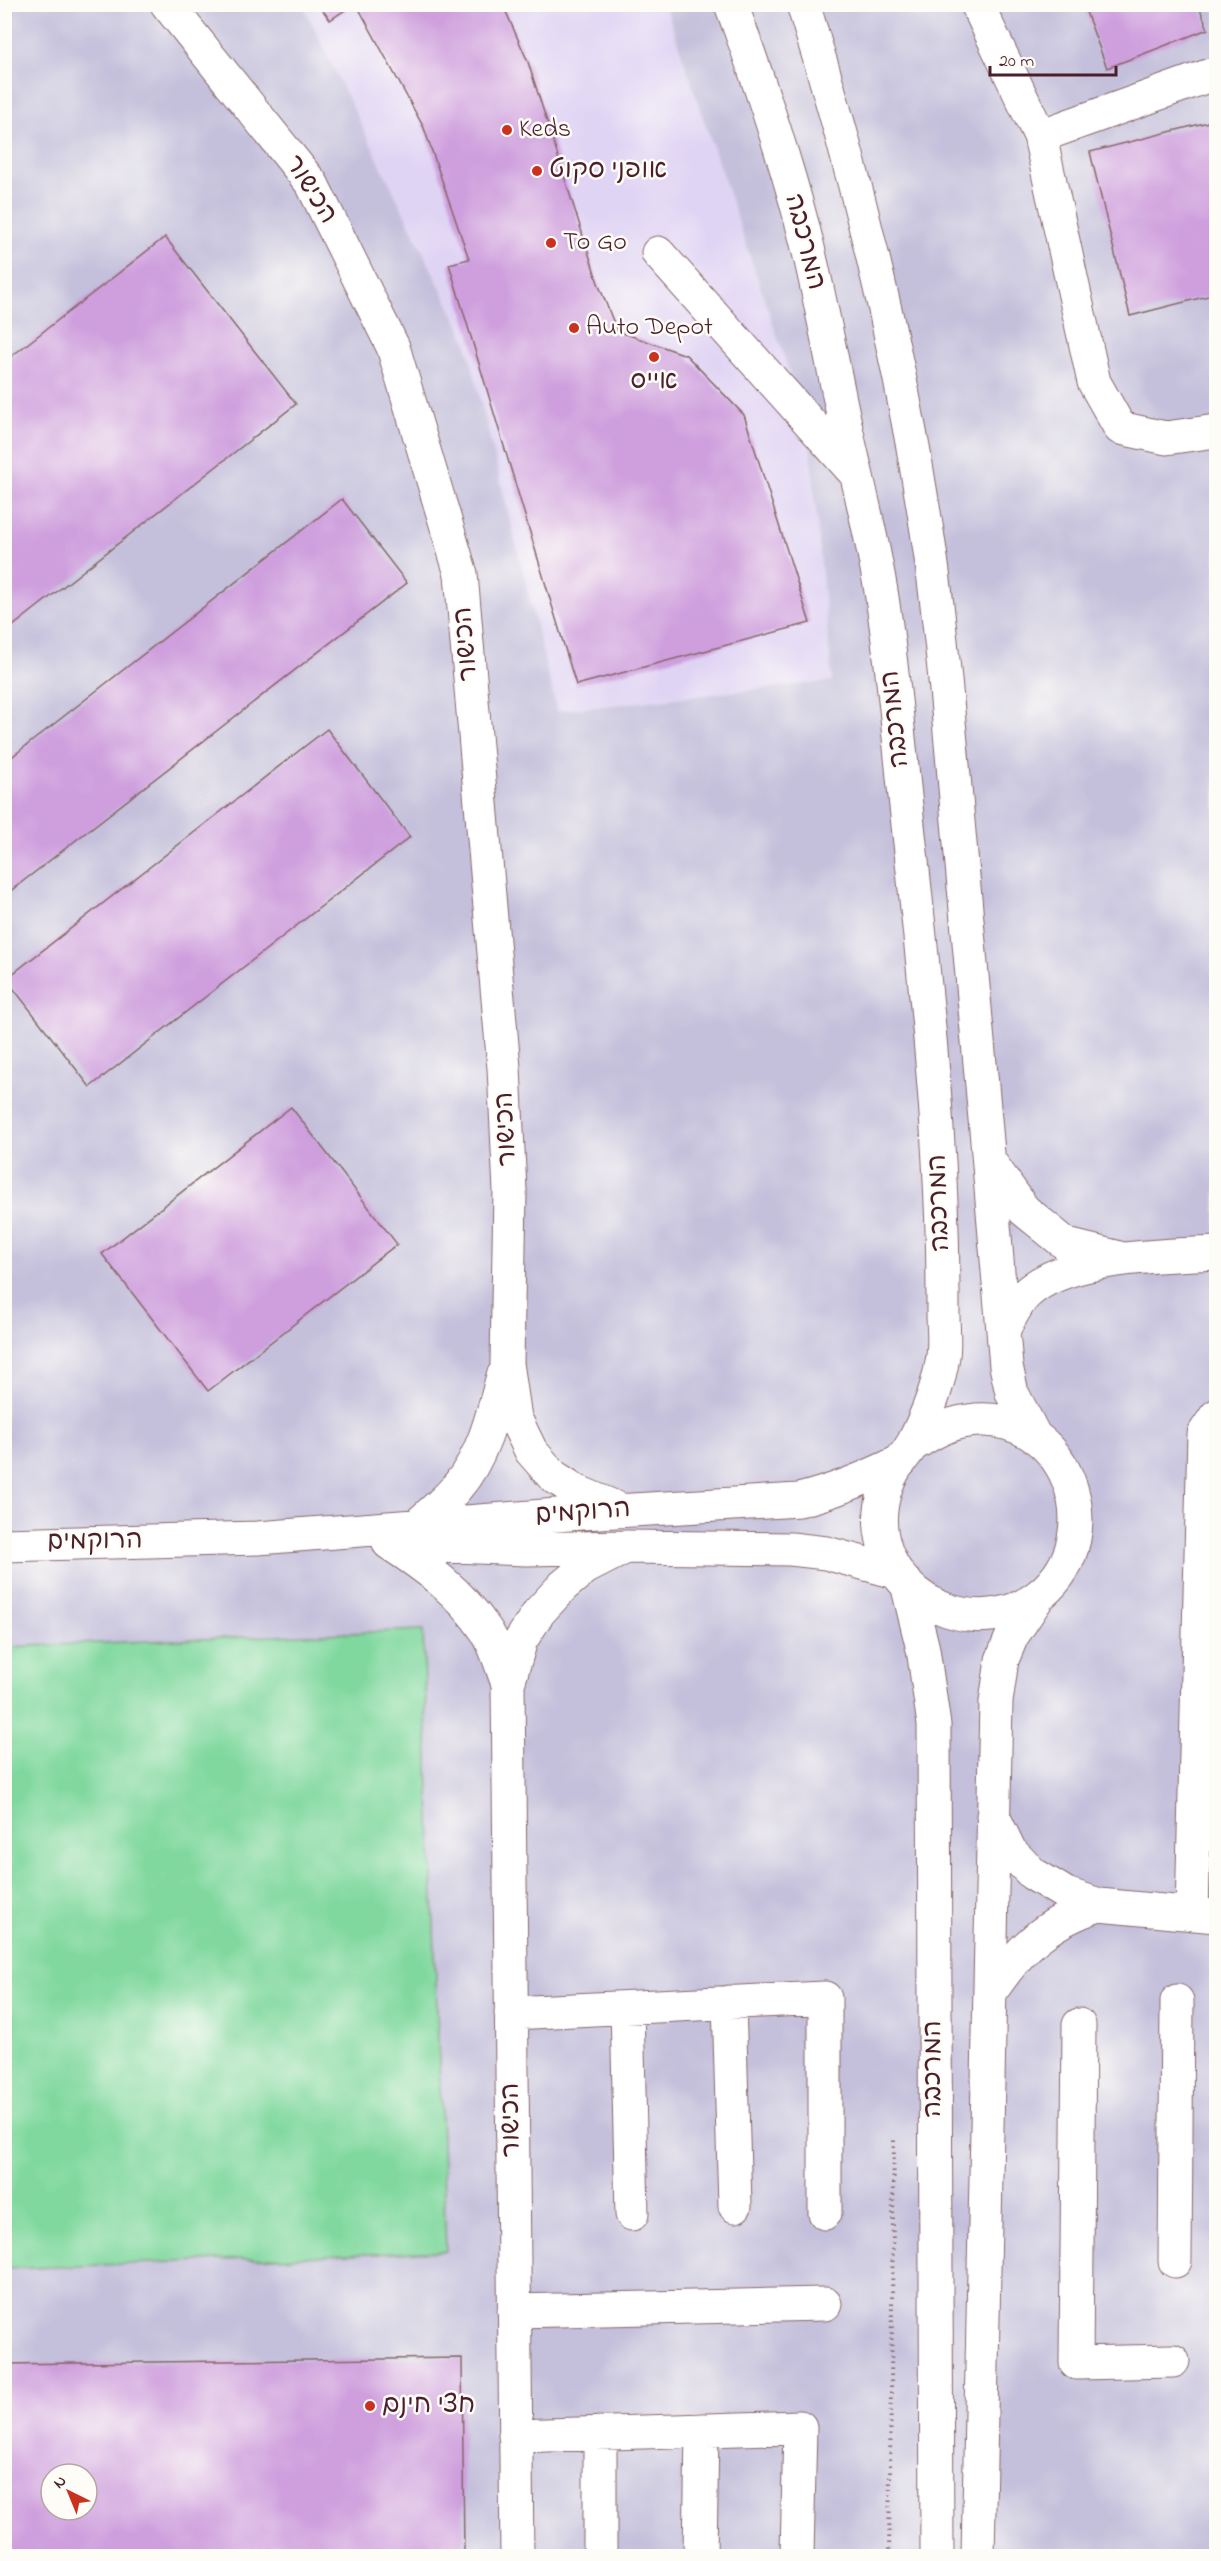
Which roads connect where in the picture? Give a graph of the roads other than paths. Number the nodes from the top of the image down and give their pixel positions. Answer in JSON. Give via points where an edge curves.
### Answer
{"nodes":[{"id":1,"x":167,"y":4,"type":"edge"},
{"id":2,"x":731,"y":4,"type":"edge"},
{"id":3,"x":803,"y":4,"type":"edge"},
{"id":4,"x":977,"y":4,"type":"edge"},
{"id":5,"x":1216,"y":73,"type":"edge"},
{"id":6,"x":1040,"y":136,"type":"junction"},
{"id":7,"x":658,"y":253,"type":"dead end"},
{"id":8,"x":1216,"y":431,"type":"edge"},
{"id":9,"x":856,"y":473,"type":"junction"},
{"id":10,"x":990,"y":1162,"type":"junction"},
{"id":11,"x":1216,"y":1253,"type":"edge"},
{"id":12,"x":1120,"y":1259,"type":"junction"},
{"id":13,"x":1003,"y":1330,"type":"junction"},
{"id":14,"x":507,"y":1363,"type":"junction"},
{"id":15,"x":1216,"y":1416,"type":"edge"},
{"id":16,"x":1035,"y":1437,"type":"junction"},
{"id":17,"x":906,"y":1453,"type":"junction"},
{"id":18,"x":621,"y":1510,"type":"junction"},
{"id":19,"x":417,"y":1526,"type":"junction"},
{"id":20,"x":258,"y":1538,"type":"junction"},
{"id":21,"x":389,"y":1543,"type":"junction"},
{"id":22,"x":4,"y":1545,"type":"edge"},
{"id":23,"x":626,"y":1546,"type":"junction"},
{"id":24,"x":901,"y":1578,"type":"junction"},
{"id":25,"x":1040,"y":1595,"type":"junction"},
{"id":26,"x":508,"y":1684,"type":"junction"},
{"id":27,"x":993,"y":1816,"type":"junction"},
{"id":28,"x":1099,"y":1905,"type":"junction"},
{"id":29,"x":1204,"y":1915,"type":"edge"},
{"id":30,"x":990,"y":1993,"type":"junction"},
{"id":31,"x":1177,"y":2001,"type":"dead end"},
{"id":32,"x":729,"y":2002,"type":"junction"},
{"id":33,"x":627,"y":2008,"type":"junction"},
{"id":34,"x":511,"y":2013,"type":"junction"},
{"id":35,"x":1079,"y":2025,"type":"dead end"},
{"id":36,"x":735,"y":2206,"type":"dead end"},
{"id":37,"x":825,"y":2213,"type":"dead end"},
{"id":38,"x":632,"y":2214,"type":"dead end"},
{"id":39,"x":1175,"y":2261,"type":"dead end"},
{"id":40,"x":825,"y":2304,"type":"dead end"},
{"id":41,"x":514,"y":2311,"type":"junction"},
{"id":42,"x":1173,"y":2361,"type":"dead end"},
{"id":43,"x":702,"y":2430,"type":"junction"},
{"id":44,"x":600,"y":2433,"type":"junction"},
{"id":45,"x":515,"y":2436,"type":"junction"},
{"id":46,"x":517,"y":2556,"type":"edge"},
{"id":47,"x":600,"y":2556,"type":"edge"},
{"id":48,"x":700,"y":2556,"type":"edge"},
{"id":49,"x":797,"y":2556,"type":"edge"},
{"id":50,"x":937,"y":2556,"type":"edge"},
{"id":51,"x":978,"y":2556,"type":"edge"}],
"edges":[{"from":1,"to":14,"type":"street","name":"הכישור","via":[[312,184],[393,347],[461,574],[504,1068],[510,1191]]},
{"from":2,"to":9,"type":"street","name":"המרכבה","via":[[802,223]]},
{"from":3,"to":10,"type":"street","name":"המרכבה","via":[[837,114],[896,360],[932,565]]},
{"from":4,"to":6,"type":"street"},
{"from":5,"to":6,"type":"street"},
{"from":6,"to":8,"type":"street","via":[[1094,382],[1120,428],[1166,438]]},
{"from":7,"to":9,"type":"street"},
{"from":9,"to":17,"type":"street","name":"המרכבה","via":[[883,602],[933,1067],[942,1229],[943,1354],[934,1391]]},
{"from":10,"to":12,"type":"street","via":[[1024,1210],[1067,1245]]},
{"from":10,"to":13,"type":"street","name":"המרכבה"},
{"from":11,"to":12,"type":"street"},
{"from":12,"to":13,"type":"street","via":[[1057,1274],[1025,1295]]},
{"from":13,"to":16,"type":"street","name":"המרכבה","via":[[1012,1393]]},
{"from":14,"to":18,"type":"street","name":"הכישור","via":[[515,1418],[531,1451],[576,1491]]},
{"from":14,"to":19,"type":"street","name":"הכישור","via":[[475,1460],[458,1487]]},
{"from":15,"to":29,"type":"street","via":[[1204,1434]]},
{"from":16,"to":17,"type":"street","via":[[1007,1424],[973,1420],[940,1428]]},
{"from":16,"to":25,"type":"street","via":[[1057,1458],[1072,1484],[1077,1514],[1074,1545],[1060,1573]]},
{"from":17,"to":18,"type":"street","name":"הרוקמים","via":[[844,1488],[799,1500]]},
{"from":17,"to":24,"type":"street","via":[[891,1474],[880,1506],[883,1541]]},
{"from":18,"to":19,"type":"street","name":"הרוקמים"},
{"from":19,"to":20,"type":"street","name":"הרוקמים"},
{"from":20,"to":21,"type":"street","name":"הרוקמים"},
{"from":20,"to":22,"type":"street","name":"הרוקמים"},
{"from":21,"to":23,"type":"street","name":"הרוקמים","via":[[526,1549]]},
{"from":21,"to":26,"type":"street","name":"הכישור","via":[[430,1570],[457,1595],[486,1630]]},
{"from":23,"to":24,"type":"street","name":"הרוקמים","via":[[826,1553]]},
{"from":23,"to":26,"type":"street","name":"הכישור","via":[[585,1568],[539,1612],[521,1640]]},
{"from":24,"to":25,"type":"street","via":[[919,1597],[950,1612],[983,1617],[1013,1610]]},
{"from":24,"to":50,"type":"street","name":"המרכבה","via":[[923,1648],[934,1725]]},
{"from":25,"to":27,"type":"street","name":"המרכבה","via":[[1012,1635],[1002,1660],[996,1701]]},
{"from":26,"to":34,"type":"street","name":"הכישור"},
{"from":27,"to":28,"type":"street","via":[[1010,1851],[1033,1874],[1066,1894]]},
{"from":27,"to":30,"type":"street","name":"המרכבה"},
{"from":28,"to":29,"type":"street"},
{"from":28,"to":30,"type":"street","via":[[1073,1913],[1034,1940],[1012,1960]]},
{"from":30,"to":51,"type":"street","name":"המרכבה"},
{"from":31,"to":39,"type":"street"},
{"from":32,"to":33,"type":"street"},
{"from":32,"to":36,"type":"street"},
{"from":32,"to":37,"type":"street","via":[[825,1998]]},
{"from":33,"to":34,"type":"street"},
{"from":33,"to":38,"type":"street"},
{"from":34,"to":41,"type":"street","name":"הכישור"},
{"from":35,"to":42,"type":"street","via":[[1076,2363]]},
{"from":40,"to":41,"type":"street"},
{"from":41,"to":45,"type":"street","name":"הכישור"},
{"from":43,"to":44,"type":"street"},
{"from":43,"to":48,"type":"street"},
{"from":43,"to":49,"type":"street","via":[[800,2427]]},
{"from":44,"to":45,"type":"street"},
{"from":44,"to":47,"type":"street"},
{"from":45,"to":46,"type":"street","name":"הכישור"}]}
